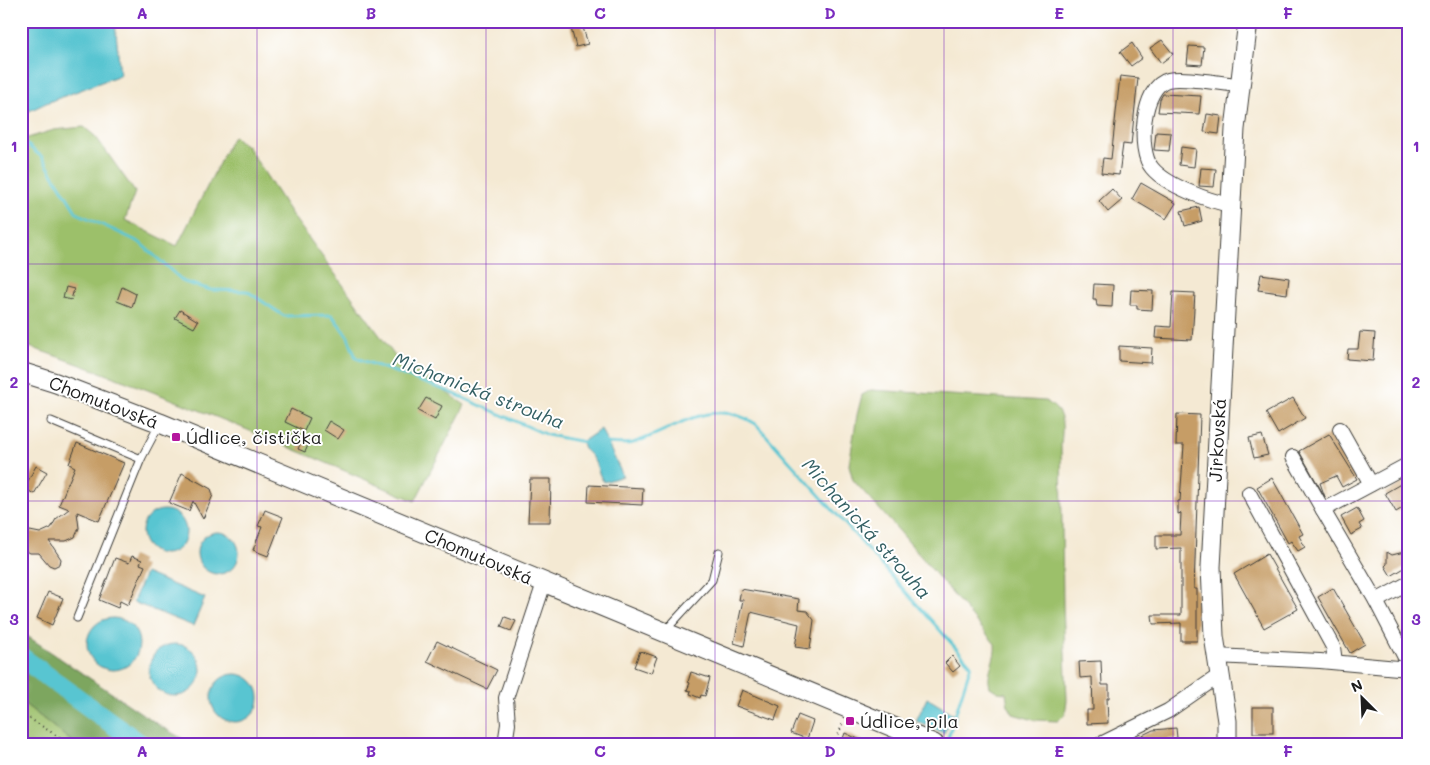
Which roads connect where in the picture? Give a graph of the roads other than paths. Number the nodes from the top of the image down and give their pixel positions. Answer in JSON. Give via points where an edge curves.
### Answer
{"nodes":[{"id":1,"x":1248,"y":21,"type":"edge"},
{"id":2,"x":1240,"y":86,"type":"junction"},
{"id":3,"x":1231,"y":215,"type":"junction"},
{"id":4,"x":21,"y":372,"type":"edge"},
{"id":5,"x":51,"y":421,"type":"dead end"},
{"id":6,"x":160,"y":423,"type":"junction"},
{"id":7,"x":1340,"y":429,"type":"dead end"},
{"id":8,"x":1293,"y":457,"type":"dead end"},
{"id":9,"x":141,"y":459,"type":"junction"},
{"id":10,"x":1409,"y":464,"type":"edge"},
{"id":11,"x":1371,"y":484,"type":"junction"},
{"id":12,"x":1249,"y":493,"type":"dead end"},
{"id":13,"x":1324,"y":510,"type":"junction"},
{"id":14,"x":719,"y":552,"type":"dead end"},
{"id":15,"x":544,"y":583,"type":"junction"},
{"id":16,"x":1409,"y":583,"type":"edge"},
{"id":17,"x":1376,"y":601,"type":"junction"},
{"id":18,"x":77,"y":618,"type":"dead end"},
{"id":19,"x":664,"y":633,"type":"junction"},
{"id":20,"x":1406,"y":650,"type":"edge"},
{"id":21,"x":1216,"y":656,"type":"junction"},
{"id":22,"x":1334,"y":662,"type":"junction"},
{"id":23,"x":1409,"y":665,"type":"edge"},
{"id":24,"x":1409,"y":669,"type":"edge"},
{"id":25,"x":1220,"y":676,"type":"junction"},
{"id":26,"x":505,"y":744,"type":"edge"},
{"id":27,"x":934,"y":744,"type":"edge"},
{"id":28,"x":1100,"y":744,"type":"edge"},
{"id":29,"x":1227,"y":744,"type":"edge"}],
"edges":[{"from":1,"to":2,"type":"street","name":"Jirkovská"},
{"from":2,"to":3,"type":"street","name":"Jirkovská"},
{"from":2,"to":3,"type":"street","via":[[1174,79],[1162,82],[1150,95],[1144,144],[1148,162],[1158,174]]},
{"from":3,"to":21,"type":"street","name":"Jirkovská","via":[[1211,567]]},
{"from":4,"to":6,"type":"street","name":"Chomutovská"},
{"from":5,"to":9,"type":"lane"},
{"from":6,"to":9,"type":"lane"},
{"from":6,"to":15,"type":"street","name":"Chomutovská"},
{"from":7,"to":11,"type":"street"},
{"from":8,"to":13,"type":"street"},
{"from":9,"to":18,"type":"lane"},
{"from":10,"to":11,"type":"street"},
{"from":11,"to":13,"type":"street"},
{"from":12,"to":22,"type":"street","via":[[1333,647]]},
{"from":13,"to":17,"type":"street"},
{"from":14,"to":19,"type":"lane","via":[[712,580]]},
{"from":15,"to":19,"type":"street","name":"Chomutovská"},
{"from":15,"to":26,"type":"street","via":[[506,698],[508,724]]},
{"from":16,"to":17,"type":"street"},
{"from":17,"to":20,"type":"street"},
{"from":19,"to":27,"type":"street","name":"Chomutovská"},
{"from":20,"to":23,"type":"street"},
{"from":21,"to":22,"type":"street"},
{"from":21,"to":25,"type":"street","name":"Jirkovská"},
{"from":22,"to":24,"type":"street"},
{"from":25,"to":28,"type":"street","via":[[1168,711]]},
{"from":25,"to":29,"type":"street","name":"Jirkovská"}]}
